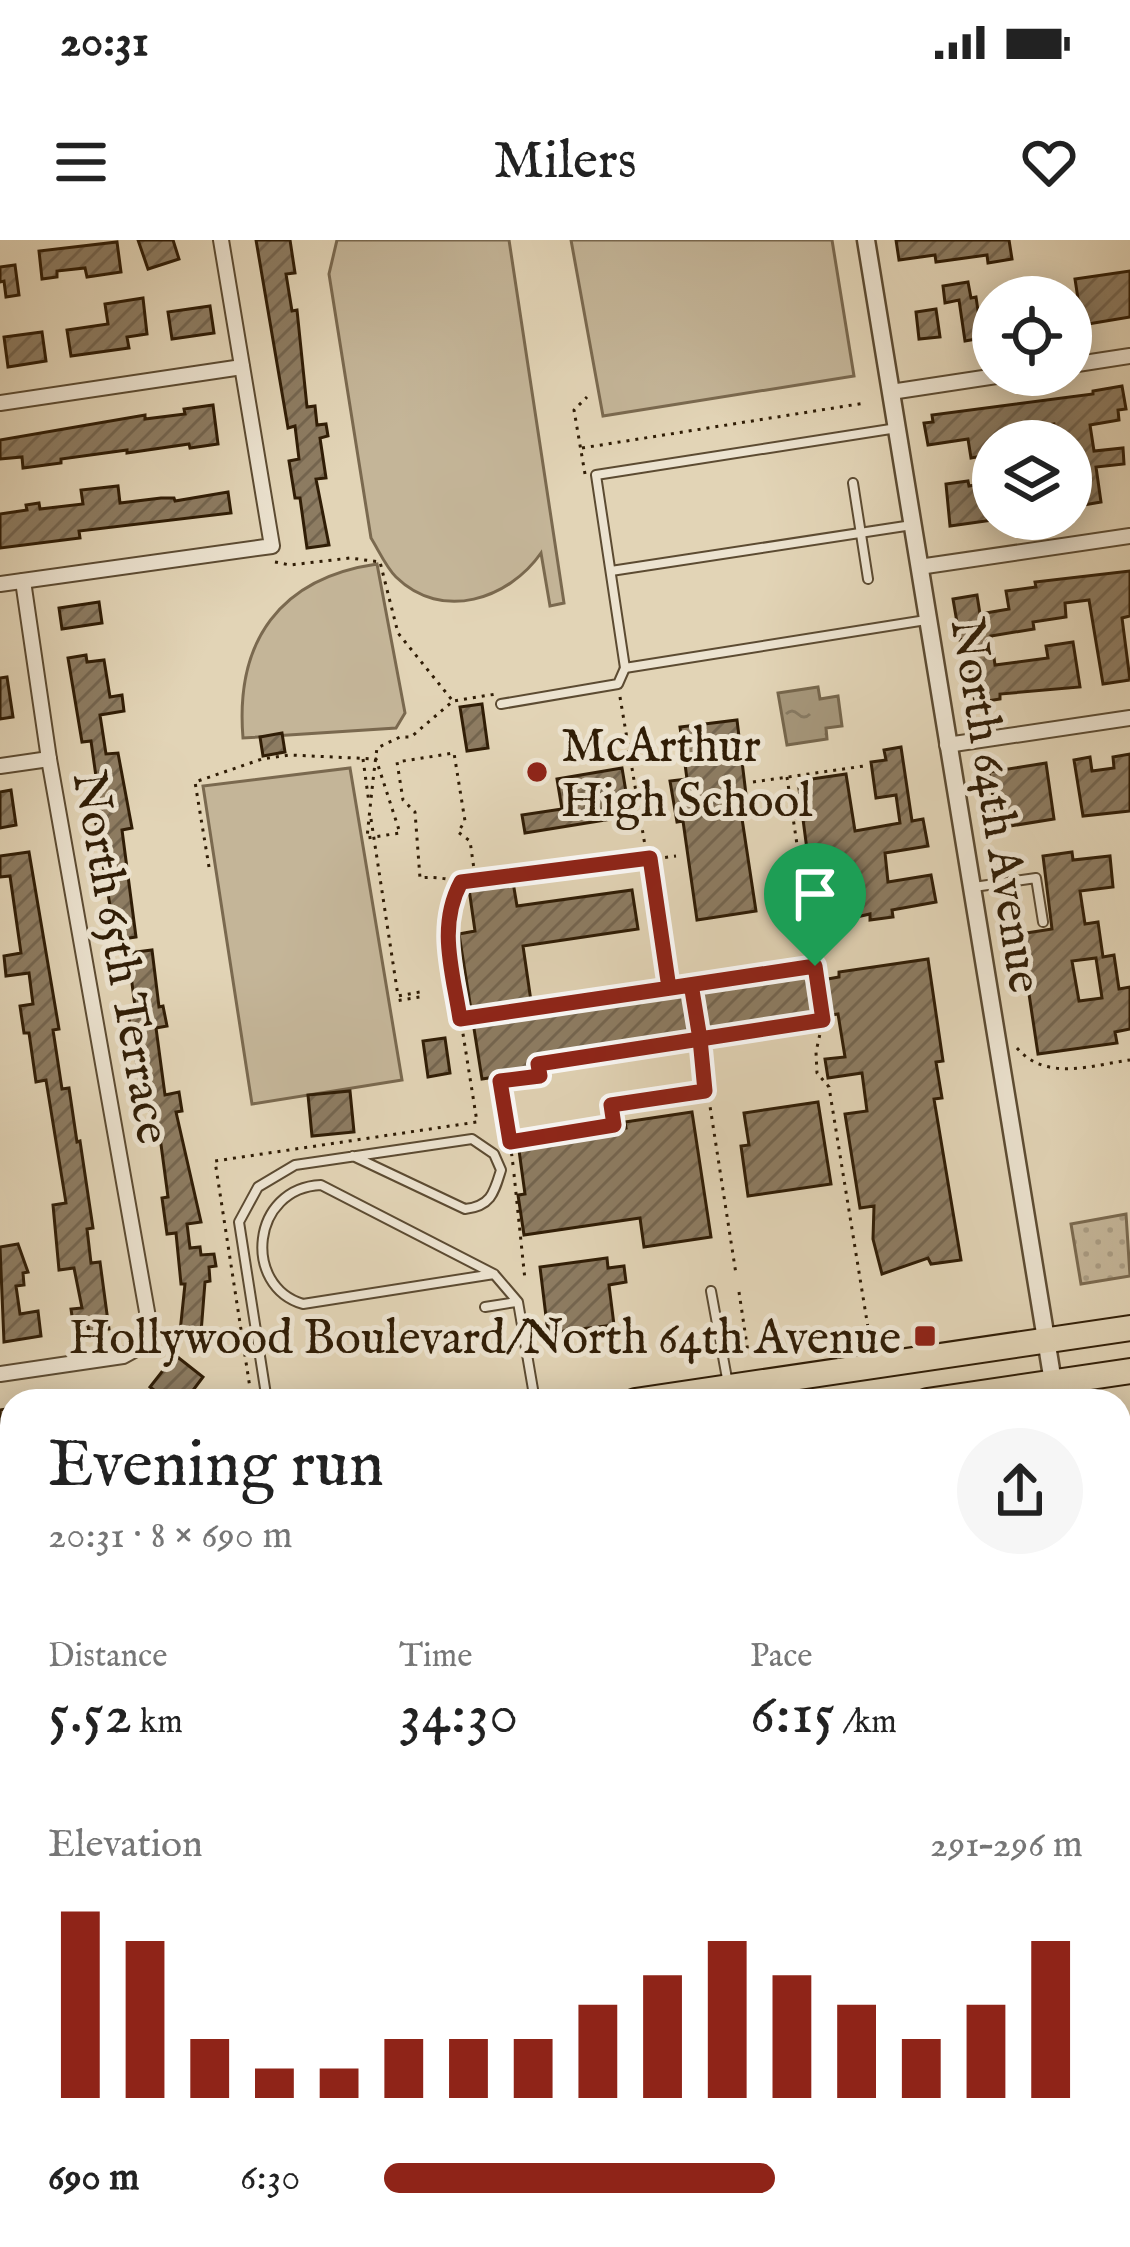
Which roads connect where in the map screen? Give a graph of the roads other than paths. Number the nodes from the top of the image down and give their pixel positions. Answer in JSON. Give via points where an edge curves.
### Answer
{"nodes":[{"id":1,"x":221,"y":240,"type":"edge"},
{"id":2,"x":866,"y":240,"type":"edge"},
{"id":3,"x":1130,"y":356,"type":"edge"},
{"id":4,"x":1092,"y":362,"type":"edge"},
{"id":5,"x":242,"y":367,"type":"junction"},
{"id":6,"x":972,"y":380,"type":"edge"},
{"id":7,"x":891,"y":392,"type":"junction"},
{"id":8,"x":0,"y":403,"type":"edge"},
{"id":9,"x":897,"y":428,"type":"junction"},
{"id":10,"x":853,"y":483,"type":"dead end"},
{"id":11,"x":912,"y":525,"type":"junction"},
{"id":12,"x":861,"y":532,"type":"junction"},
{"id":13,"x":1130,"y":536,"type":"edge"},
{"id":14,"x":919,"y":567,"type":"junction"},
{"id":15,"x":610,"y":571,"type":"junction"},
{"id":16,"x":868,"y":579,"type":"dead end"},
{"id":17,"x":23,"y":581,"type":"junction"},
{"id":18,"x":0,"y":584,"type":"edge"},
{"id":19,"x":927,"y":620,"type":"junction"},
{"id":20,"x":625,"y":668,"type":"junction"},
{"id":21,"x":499,"y":699,"type":"road end"},
{"id":22,"x":1130,"y":718,"type":"edge"},
{"id":23,"x":947,"y":746,"type":"junction"},
{"id":24,"x":49,"y":759,"type":"junction"},
{"id":25,"x":0,"y":766,"type":"edge"},
{"id":26,"x":972,"y":888,"type":"junction"},
{"id":27,"x":1043,"y":922,"type":"dead end"},
{"id":28,"x":353,"y":1156,"type":"junction"},
{"id":29,"x":494,"y":1274,"type":"junction"},
{"id":30,"x":711,"y":1291,"type":"dead end"},
{"id":31,"x":518,"y":1302,"type":"junction"},
{"id":32,"x":484,"y":1307,"type":"dead end"},
{"id":33,"x":1130,"y":1328,"type":"edge"},
{"id":34,"x":1046,"y":1341,"type":"junction"},
{"id":35,"x":1130,"y":1371,"type":"edge"},
{"id":36,"x":0,"y":1374,"type":"edge"},
{"id":37,"x":265,"y":1389,"type":"edge"},
{"id":38,"x":533,"y":1389,"type":"edge"},
{"id":39,"x":729,"y":1389,"type":"edge"},
{"id":40,"x":760,"y":1389,"type":"edge"},
{"id":41,"x":1054,"y":1389,"type":"joint"}],
"edges":[{"from":1,"to":5,"type":"street"},
{"from":2,"to":7,"type":"street","name":"North 64th Avenue"},
{"from":3,"to":4,"type":"street"},
{"from":5,"to":8,"type":"street"},
{"from":5,"to":17,"type":"street","via":[[272,553]]},
{"from":6,"to":7,"type":"street"},
{"from":7,"to":9,"type":"street","name":"North 64th Avenue"},
{"from":9,"to":11,"type":"street","name":"North 64th Avenue"},
{"from":9,"to":15,"type":"lane","via":[[596,475]]},
{"from":10,"to":12,"type":"lane"},
{"from":11,"to":12,"type":"lane"},
{"from":11,"to":14,"type":"street","name":"North 64th Avenue"},
{"from":12,"to":15,"type":"lane"},
{"from":12,"to":16,"type":"lane"},
{"from":13,"to":14,"type":"street"},
{"from":14,"to":19,"type":"street","name":"North 64th Avenue"},
{"from":15,"to":20,"type":"lane"},
{"from":17,"to":18,"type":"street"},
{"from":17,"to":24,"type":"street","name":"North 65th Terrace"},
{"from":19,"to":20,"type":"lane"},
{"from":19,"to":23,"type":"street","name":"North 64th Avenue"},
{"from":20,"to":21,"type":"lane","via":[[618,684]]},
{"from":22,"to":23,"type":"street"},
{"from":23,"to":26,"type":"street","name":"North 64th Avenue"},
{"from":24,"to":25,"type":"street"},
{"from":24,"to":36,"type":"street","name":"North 65th Terrace","via":[[148,1323],[143,1346],[123,1356]]},
{"from":26,"to":27,"type":"lane","via":[[1036,878]]},
{"from":26,"to":34,"type":"street","name":"North 64th Avenue"},
{"from":28,"to":28,"type":"lane","via":[[465,1209],[492,1199],[501,1170],[472,1139]]},
{"from":28,"to":37,"type":"lane","via":[[295,1165],[258,1187],[239,1222]]},
{"from":29,"to":29,"type":"lane","via":[[322,1185],[281,1198],[264,1225],[268,1271],[286,1299],[303,1304]]},
{"from":29,"to":31,"type":"lane"},
{"from":30,"to":39,"type":"lane"},
{"from":31,"to":32,"type":"lane"},
{"from":31,"to":38,"type":"lane"},
{"from":33,"to":34,"type":"highway"},
{"from":34,"to":40,"type":"highway"},
{"from":34,"to":41,"type":"street","name":"North 64th Avenue"},
{"from":35,"to":41,"type":"highway"}]}
